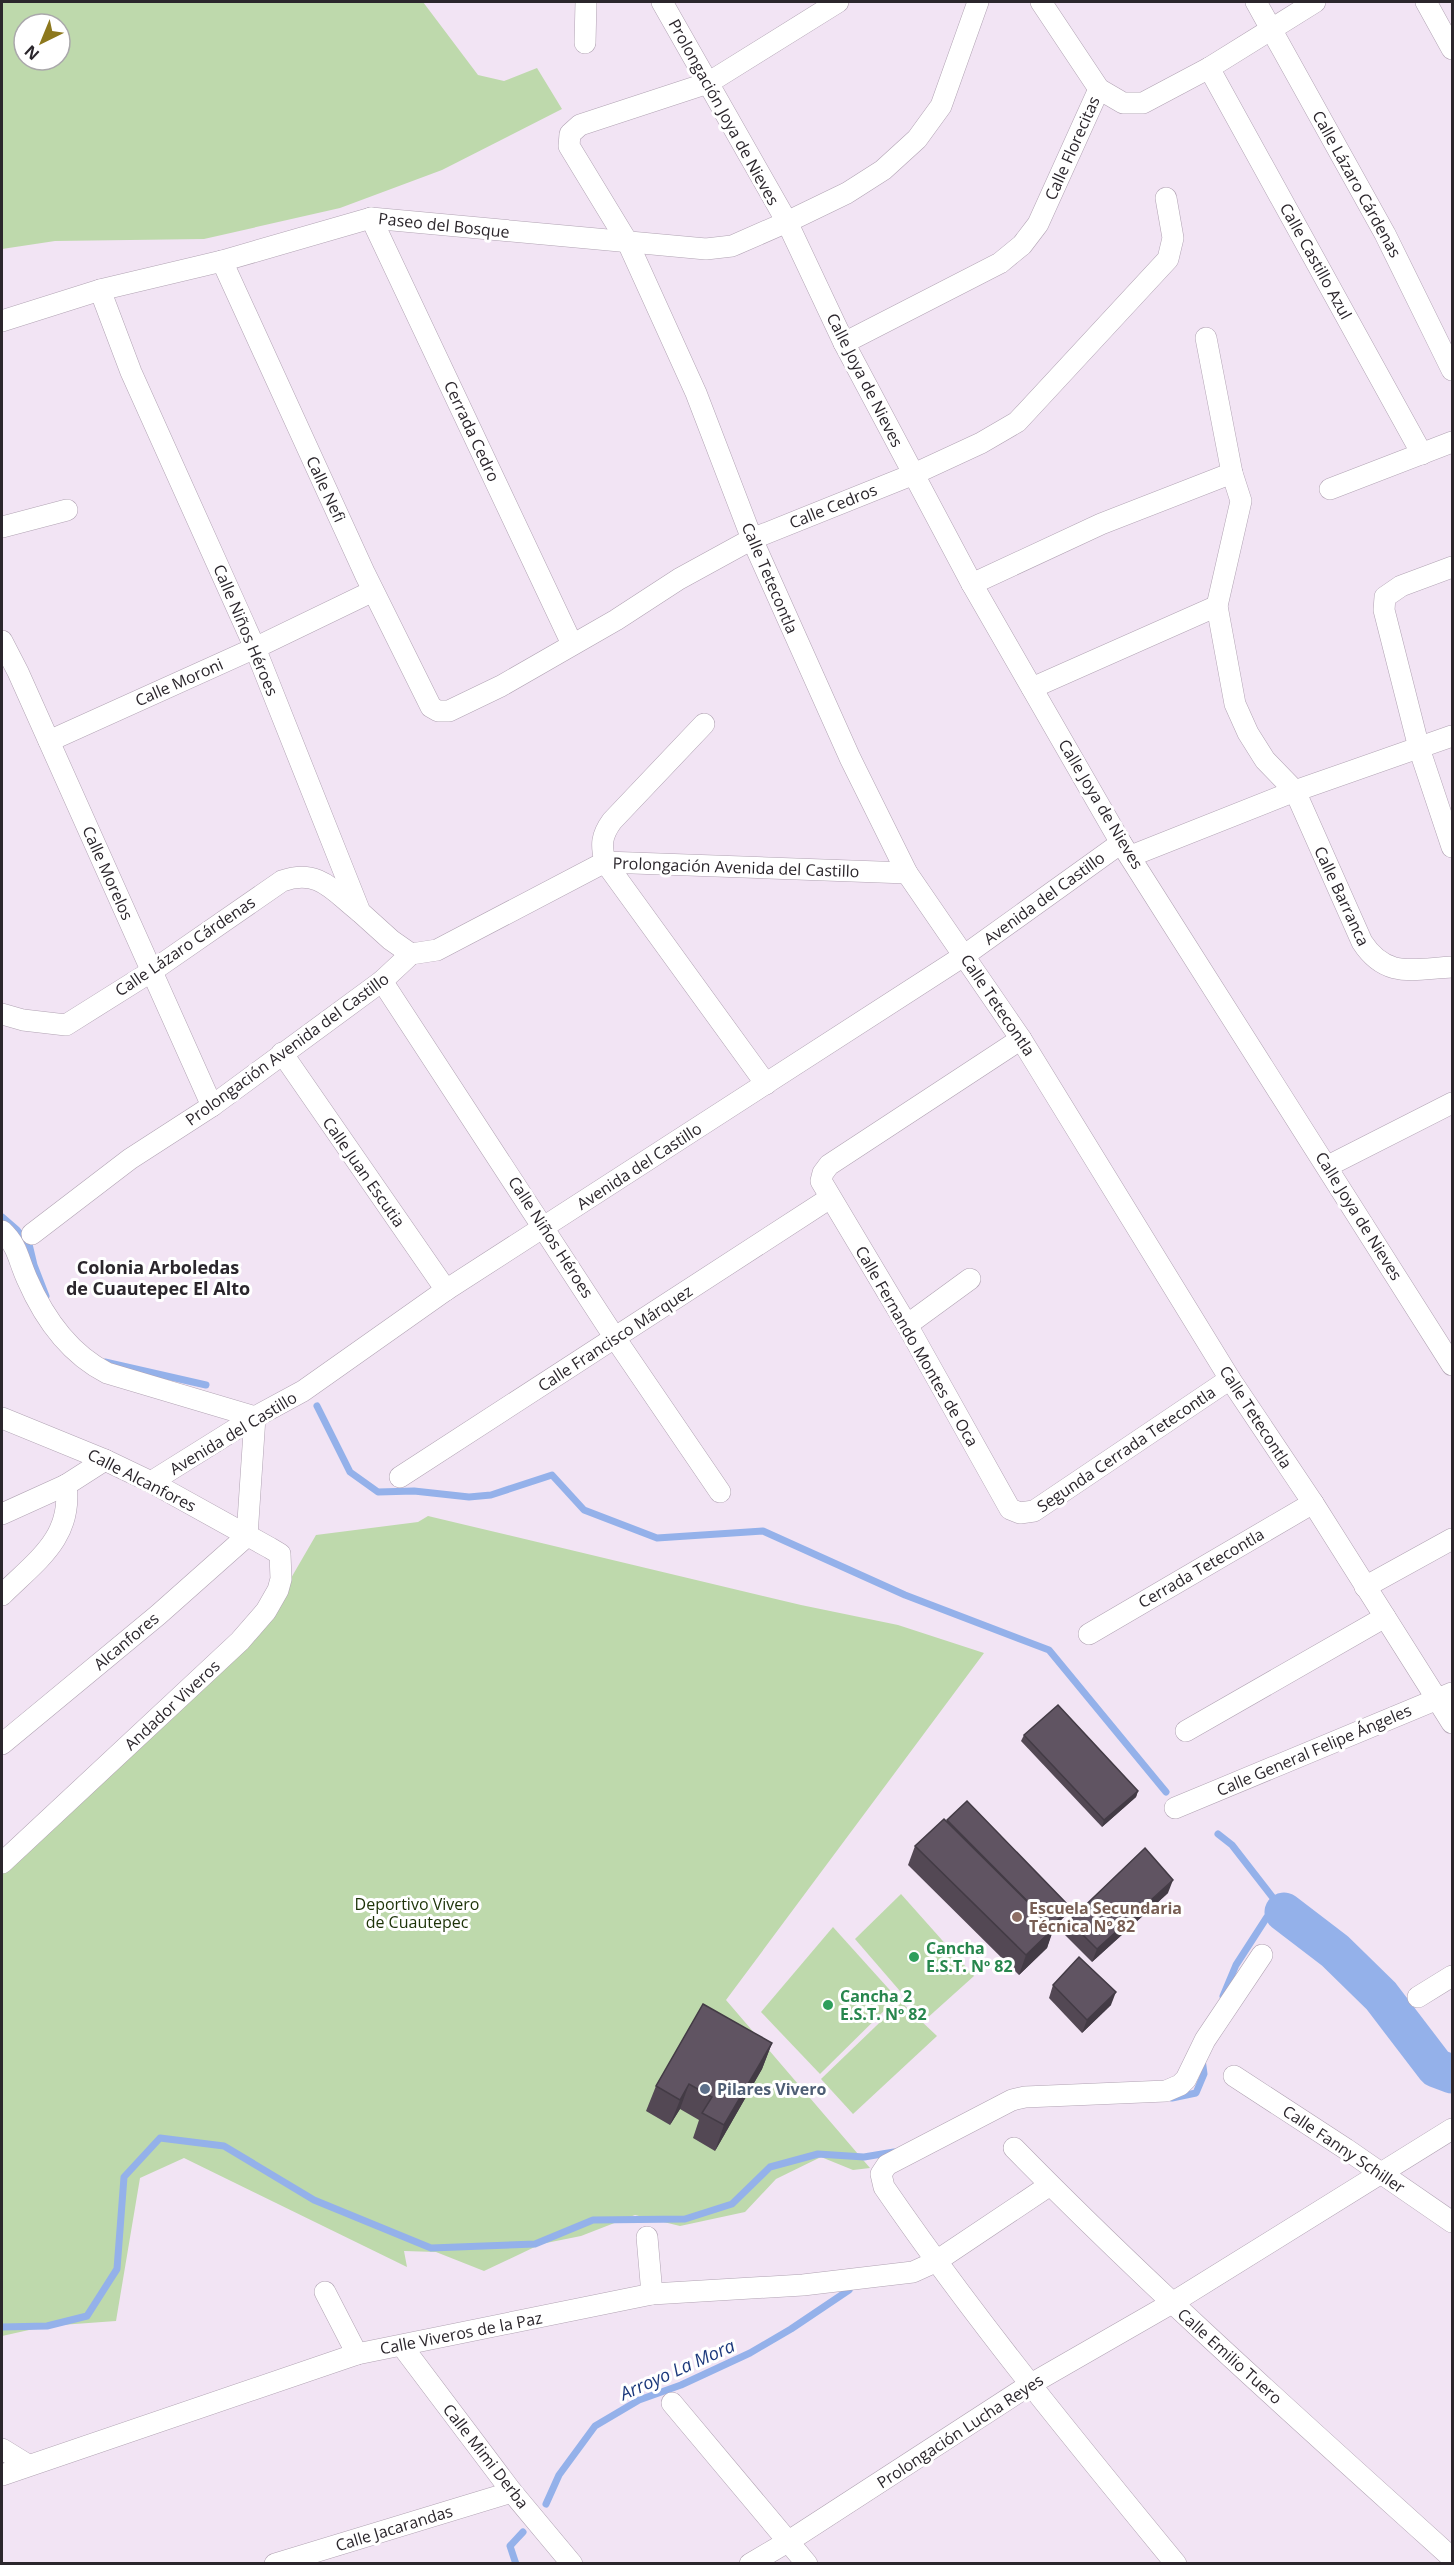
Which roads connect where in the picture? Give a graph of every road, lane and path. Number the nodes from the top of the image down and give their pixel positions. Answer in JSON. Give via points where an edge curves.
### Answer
{"nodes":[{"id":1,"x":586,"y":2,"type":"edge"},
{"id":2,"x":662,"y":2,"type":"edge"},
{"id":3,"x":838,"y":2,"type":"edge"},
{"id":4,"x":978,"y":2,"type":"edge"},
{"id":5,"x":1041,"y":2,"type":"edge"},
{"id":6,"x":1256,"y":2,"type":"edge"},
{"id":7,"x":1315,"y":2,"type":"edge"},
{"id":8,"x":1426,"y":2,"type":"edge"},
{"id":9,"x":1270,"y":28,"type":"junction"},
{"id":10,"x":585,"y":43,"type":"dead end"},
{"id":11,"x":1452,"y":49,"type":"edge"},
{"id":12,"x":1209,"y":68,"type":"junction"},
{"id":13,"x":708,"y":83,"type":"junction"},
{"id":14,"x":1099,"y":89,"type":"junction"},
{"id":15,"x":1166,"y":198,"type":"dead end"},
{"id":16,"x":371,"y":218,"type":"junction"},
{"id":17,"x":787,"y":222,"type":"junction"},
{"id":18,"x":628,"y":243,"type":"junction"},
{"id":19,"x":222,"y":261,"type":"junction"},
{"id":20,"x":100,"y":290,"type":"junction"},
{"id":21,"x":2,"y":321,"type":"edge"},
{"id":22,"x":1206,"y":338,"type":"dead end"},
{"id":23,"x":844,"y":343,"type":"junction"},
{"id":24,"x":1452,"y":370,"type":"edge"},
{"id":25,"x":1452,"y":442,"type":"edge"},
{"id":26,"x":1422,"y":453,"type":"junction"},
{"id":27,"x":1232,"y":473,"type":"junction"},
{"id":28,"x":914,"y":474,"type":"junction"},
{"id":29,"x":1330,"y":489,"type":"dead end"},
{"id":30,"x":67,"y":510,"type":"dead end"},
{"id":31,"x":2,"y":528,"type":"edge"},
{"id":32,"x":752,"y":538,"type":"junction"},
{"id":33,"x":1452,"y":567,"type":"edge"},
{"id":34,"x":972,"y":584,"type":"junction"},
{"id":35,"x":373,"y":591,"type":"junction"},
{"id":36,"x":1217,"y":606,"type":"junction"},
{"id":37,"x":2,"y":641,"type":"edge"},
{"id":38,"x":572,"y":644,"type":"junction"},
{"id":39,"x":255,"y":648,"type":"junction"},
{"id":40,"x":10,"y":675,"type":"edge"},
{"id":41,"x":1032,"y":688,"type":"junction"},
{"id":42,"x":438,"y":711,"type":"joint"},
{"id":43,"x":704,"y":724,"type":"dead end"},
{"id":44,"x":1452,"y":736,"type":"edge"},
{"id":45,"x":50,"y":741,"type":"junction"},
{"id":46,"x":1419,"y":748,"type":"junction"},
{"id":47,"x":1295,"y":790,"type":"junction"},
{"id":48,"x":1452,"y":847,"type":"edge"},
{"id":49,"x":1126,"y":849,"type":"junction"},
{"id":50,"x":605,"y":862,"type":"junction"},
{"id":51,"x":907,"y":873,"type":"junction"},
{"id":52,"x":360,"y":912,"type":"junction"},
{"id":53,"x":411,"y":954,"type":"junction"},
{"id":54,"x":965,"y":955,"type":"junction"},
{"id":55,"x":1452,"y":967,"type":"edge"},
{"id":56,"x":152,"y":971,"type":"junction"},
{"id":57,"x":382,"y":981,"type":"junction"},
{"id":58,"x":2,"y":1014,"type":"edge"},
{"id":59,"x":1022,"y":1039,"type":"junction"},
{"id":60,"x":282,"y":1053,"type":"junction"},
{"id":61,"x":766,"y":1084,"type":"junction"},
{"id":62,"x":212,"y":1106,"type":"junction"},
{"id":63,"x":1451,"y":1106,"type":"edge"},
{"id":64,"x":1328,"y":1166,"type":"junction"},
{"id":65,"x":830,"y":1198,"type":"junction"},
{"id":66,"x":544,"y":1226,"type":"junction"},
{"id":67,"x":2,"y":1231,"type":"edge"},
{"id":68,"x":32,"y":1234,"type":"dead end"},
{"id":69,"x":970,"y":1280,"type":"dead end"},
{"id":70,"x":446,"y":1290,"type":"junction"},
{"id":71,"x":907,"y":1325,"type":"junction"},
{"id":72,"x":615,"y":1338,"type":"junction"},
{"id":73,"x":1452,"y":1365,"type":"edge"},
{"id":74,"x":1230,"y":1379,"type":"junction"},
{"id":75,"x":255,"y":1417,"type":"junction"},
{"id":76,"x":2,"y":1418,"type":"edge"},
{"id":77,"x":105,"y":1460,"type":"junction"},
{"id":78,"x":399,"y":1478,"type":"dead end"},
{"id":79,"x":151,"y":1482,"type":"junction"},
{"id":80,"x":66,"y":1485,"type":"junction"},
{"id":81,"x":720,"y":1492,"type":"dead end"},
{"id":82,"x":1313,"y":1503,"type":"junction"},
{"id":83,"x":2,"y":1514,"type":"edge"},
{"id":84,"x":1020,"y":1514,"type":"joint"},
{"id":85,"x":247,"y":1536,"type":"junction"},
{"id":86,"x":1452,"y":1539,"type":"edge"},
{"id":87,"x":1365,"y":1587,"type":"junction"},
{"id":88,"x":2,"y":1595,"type":"edge"},
{"id":89,"x":1386,"y":1617,"type":"junction"},
{"id":90,"x":1089,"y":1634,"type":"dead end"},
{"id":91,"x":1445,"y":1695,"type":"edge"},
{"id":92,"x":1452,"y":1723,"type":"edge"},
{"id":93,"x":1186,"y":1731,"type":"dead end"},
{"id":94,"x":2,"y":1744,"type":"edge"},
{"id":95,"x":1175,"y":1808,"type":"dead end"},
{"id":96,"x":2,"y":1863,"type":"edge"},
{"id":97,"x":1262,"y":1955,"type":"dead end"},
{"id":98,"x":1452,"y":1976,"type":"edge"},
{"id":99,"x":1418,"y":1997,"type":"dead end"},
{"id":100,"x":1234,"y":2076,"type":"dead end"},
{"id":101,"x":1452,"y":2129,"type":"edge"},
{"id":102,"x":1014,"y":2148,"type":"dead end"},
{"id":103,"x":1382,"y":2174,"type":"junction"},
{"id":104,"x":1050,"y":2185,"type":"junction"},
{"id":105,"x":1452,"y":2222,"type":"edge"},
{"id":106,"x":647,"y":2237,"type":"dead end"},
{"id":107,"x":935,"y":2262,"type":"junction"},
{"id":108,"x":325,"y":2292,"type":"dead end"},
{"id":109,"x":652,"y":2294,"type":"junction"},
{"id":110,"x":1172,"y":2303,"type":"junction"},
{"id":111,"x":402,"y":2346,"type":"junction"},
{"id":112,"x":357,"y":2354,"type":"junction"},
{"id":113,"x":1031,"y":2384,"type":"junction"},
{"id":114,"x":672,"y":2403,"type":"dead end"},
{"id":115,"x":2,"y":2448,"type":"edge"},
{"id":116,"x":28,"y":2464,"type":"junction"},
{"id":117,"x":2,"y":2475,"type":"edge"},
{"id":118,"x":512,"y":2492,"type":"junction"},
{"id":119,"x":789,"y":2541,"type":"junction"},
{"id":120,"x":1452,"y":2558,"type":"edge"},
{"id":121,"x":275,"y":2564,"type":"edge"},
{"id":122,"x":572,"y":2564,"type":"edge"},
{"id":123,"x":750,"y":2564,"type":"edge"},
{"id":124,"x":807,"y":2564,"type":"edge"},
{"id":125,"x":1176,"y":2564,"type":"edge"}],
"edges":[{"from":1,"to":10,"type":"street"},
{"from":2,"to":13,"type":"street","name":"Prolongación Joya de Nieves"},
{"from":3,"to":13,"type":"street"},
{"from":4,"to":17,"type":"street","name":"Paseo del Bosque","via":[[941,106],[917,139],[883,170],[848,193]]},
{"from":5,"to":14,"type":"street"},
{"from":6,"to":9,"type":"street","name":"Calle Lázaro Cárdenas"},
{"from":7,"to":9,"type":"street","name":"Calle Florecitas"},
{"from":8,"to":11,"type":"street"},
{"from":9,"to":12,"type":"street","name":"Calle Florecitas"},
{"from":9,"to":24,"type":"street","name":"Calle Lázaro Cárdenas","via":[[1385,234]]},
{"from":12,"to":14,"type":"street","name":"Calle Florecitas","via":[[1143,103],[1124,103]]},
{"from":12,"to":26,"type":"street","name":"Calle Castillo Azul"},
{"from":13,"to":17,"type":"street","name":"Prolongación Joya de Nieves"},
{"from":13,"to":18,"type":"street","name":"Calle Tetecontla","via":[[580,125],[570,134],[569,146]]},
{"from":14,"to":23,"type":"street","name":"Calle Florecitas","via":[[1038,224],[1022,245],[1000,262]]},
{"from":15,"to":28,"type":"street","name":"Calle Cedros","via":[[1173,238],[1168,260],[1017,422]]},
{"from":16,"to":18,"type":"street","name":"Paseo del Bosque"},
{"from":16,"to":19,"type":"street","name":"Paseo del Bosque"},
{"from":16,"to":38,"type":"street","name":"Cerrada Cedro"},
{"from":17,"to":18,"type":"street","name":"Paseo del Bosque","via":[[732,246],[706,249]]},
{"from":17,"to":23,"type":"street","name":"Calle Joya de Nieves"},
{"from":18,"to":32,"type":"street","name":"Calle Tetecontla","via":[[696,393]]},
{"from":19,"to":20,"type":"street","name":"Paseo del Bosque"},
{"from":19,"to":35,"type":"street","name":"Calle Nefi"},
{"from":20,"to":21,"type":"street","name":"Paseo del Bosque"},
{"from":20,"to":39,"type":"street","name":"Calle Niños Héroes","via":[[130,372]]},
{"from":22,"to":27,"type":"street"},
{"from":23,"to":28,"type":"street","name":"Calle Joya de Nieves"},
{"from":25,"to":26,"type":"street"},
{"from":26,"to":29,"type":"street"},
{"from":27,"to":34,"type":"street","via":[[1101,524]]},
{"from":27,"to":36,"type":"street","via":[[1241,501]]},
{"from":28,"to":32,"type":"street","name":"Calle Cedros"},
{"from":28,"to":34,"type":"street","name":"Calle Joya de Nieves"},
{"from":30,"to":31,"type":"street"},
{"from":32,"to":38,"type":"street","name":"Calle Cedros"},
{"from":32,"to":51,"type":"street","name":"Calle Tetecontla","via":[[850,758]]},
{"from":33,"to":46,"type":"street","via":[[1401,586],[1385,597],[1383,610]]},
{"from":34,"to":41,"type":"street","name":"Calle Joya de Nieves"},
{"from":35,"to":39,"type":"street","name":"Calle Moroni"},
{"from":35,"to":42,"type":"street","name":"Calle Nefi","via":[[431,707]]},
{"from":36,"to":41,"type":"street"},
{"from":36,"to":47,"type":"street","via":[[1234,704],[1265,760]]},
{"from":37,"to":40,"type":"street","name":"Calle Morelos"},
{"from":38,"to":42,"type":"street","name":"Calle Cedros","via":[[501,686],[449,711]]},
{"from":39,"to":45,"type":"street","name":"Calle Moroni"},
{"from":39,"to":52,"type":"street","name":"Calle Niños Héroes"},
{"from":40,"to":45,"type":"street","name":"Calle Morelos"},
{"from":41,"to":49,"type":"street","name":"Calle Joya de Nieves"},
{"from":43,"to":50,"type":"street","via":[[604,832],[601,844]]},
{"from":44,"to":46,"type":"street","name":"Avenida del Castillo"},
{"from":45,"to":56,"type":"street","name":"Calle Morelos"},
{"from":46,"to":47,"type":"street","name":"Avenida del Castillo"},
{"from":46,"to":48,"type":"street"},
{"from":47,"to":49,"type":"street","name":"Avenida del Castillo"},
{"from":47,"to":55,"type":"street","name":"Calle Barranca","via":[[1372,957],[1388,967],[1404,970]]},
{"from":49,"to":54,"type":"street","name":"Avenida del Castillo"},
{"from":49,"to":64,"type":"street","name":"Calle Joya de Nieves"},
{"from":50,"to":51,"type":"street","name":"Prolongación Avenida del Castillo"},
{"from":50,"to":53,"type":"street","name":"Prolongación Avenida del Castillo","via":[[437,950]]},
{"from":50,"to":61,"type":"street"},
{"from":51,"to":54,"type":"street","name":"Calle Tetecontla"},
{"from":52,"to":53,"type":"street","name":"Calle Niños Héroes"},
{"from":52,"to":56,"type":"street","name":"Calle Lázaro Cárdenas","via":[[316,878],[298,875],[282,881]]},
{"from":53,"to":57,"type":"street","name":"Prolongación Avenida del Castillo"},
{"from":54,"to":59,"type":"street","name":"Calle Tetecontla"},
{"from":54,"to":61,"type":"street","name":"Avenida del Castillo"},
{"from":56,"to":58,"type":"street","name":"Calle Lázaro Cárdenas","via":[[66,1025]]},
{"from":56,"to":62,"type":"street","name":"Calle Morelos"},
{"from":57,"to":60,"type":"street","name":"Prolongación Avenida del Castillo"},
{"from":57,"to":66,"type":"street","name":"Calle Niños Héroes"},
{"from":59,"to":65,"type":"street","name":"Calle Fernando Montes de Oca","via":[[829,1165],[821,1181]]},
{"from":59,"to":74,"type":"street","name":"Calle Tetecontla"},
{"from":60,"to":62,"type":"street","name":"Prolongación Avenida del Castillo"},
{"from":60,"to":70,"type":"street","name":"Calle Juan Escutia"},
{"from":61,"to":66,"type":"street","name":"Avenida del Castillo"},
{"from":62,"to":68,"type":"street","name":"Prolongación Avenida del Castillo","via":[[130,1159]]},
{"from":63,"to":64,"type":"street"},
{"from":64,"to":73,"type":"street","name":"Calle Joya de Nieves"},
{"from":65,"to":71,"type":"street","name":"Calle Fernando Montes de Oca"},
{"from":65,"to":72,"type":"street","name":"Calle Francisco Márquez"},
{"from":66,"to":70,"type":"street","name":"Avenida del Castillo"},
{"from":66,"to":72,"type":"street","name":"Calle Niños Héroes"},
{"from":67,"to":75,"type":"street","via":[[14,1242],[45,1316],[64,1340],[96,1367]]},
{"from":69,"to":71,"type":"street"},
{"from":70,"to":75,"type":"street","name":"Avenida del Castillo","via":[[303,1391]]},
{"from":71,"to":84,"type":"street","name":"Calle Fernando Montes de Oca","via":[[1010,1509]]},
{"from":72,"to":78,"type":"street","name":"Calle Francisco Márquez"},
{"from":72,"to":81,"type":"street","name":"Calle Niños Héroes"},
{"from":74,"to":82,"type":"street","name":"Calle Tetecontla"},
{"from":74,"to":84,"type":"street","name":"Segunda Cerrada Tetecontla","via":[[1034,1511]]},
{"from":75,"to":79,"type":"street","name":"Avenida del Castillo"},
{"from":75,"to":85,"type":"street"},
{"from":76,"to":77,"type":"street","name":"Calle Alcanfores"},
{"from":77,"to":79,"type":"street","name":"Calle Alcanfores"},
{"from":77,"to":80,"type":"street"},
{"from":79,"to":85,"type":"street","name":"Calle Alcanfores"},
{"from":80,"to":83,"type":"street"},
{"from":80,"to":88,"type":"street","via":[[68,1505],[63,1527],[51,1546]]},
{"from":82,"to":87,"type":"street","name":"Calle Tetecontla"},
{"from":82,"to":90,"type":"street","name":"Cerrada Tetecontla"},
{"from":85,"to":94,"type":"street","name":"Alcanfores"},
{"from":85,"to":96,"type":"street","name":"Andador Viveros","via":[[280,1554],[281,1579],[266,1611],[205,1675]]},
{"from":86,"to":87,"type":"street"},
{"from":87,"to":89,"type":"street","name":"Calle Tetecontla"},
{"from":89,"to":91,"type":"street","name":"Calle Tetecontla"},
{"from":89,"to":93,"type":"street"},
{"from":91,"to":92,"type":"street","name":"Calle Tetecontla"},
{"from":91,"to":95,"type":"street","name":"Calle General Felipe Ángeles"},
{"from":97,"to":107,"type":"street","via":[[1180,2085],[1166,2091],[1012,2100],[887,2165],[882,2174],[884,2187]]},
{"from":98,"to":99,"type":"street"},
{"from":100,"to":103,"type":"street","name":"Calle Fanny Schiller"},
{"from":101,"to":103,"type":"street","name":"Prolongación Lucha Reyes"},
{"from":102,"to":104,"type":"street","name":"Calle Emilio Tuero"},
{"from":103,"to":105,"type":"street","name":"Calle Fanny Schiller"},
{"from":103,"to":110,"type":"street","name":"Prolongación Lucha Reyes"},
{"from":104,"to":107,"type":"street","name":"Calle Viveros de la Paz"},
{"from":104,"to":110,"type":"street","name":"Calle Emilio Tuero"},
{"from":106,"to":109,"type":"street"},
{"from":107,"to":109,"type":"street","name":"Calle Viveros de la Paz","via":[[913,2272],[802,2285]]},
{"from":107,"to":113,"type":"street"},
{"from":108,"to":112,"type":"street"},
{"from":109,"to":111,"type":"street","name":"Calle Viveros de la Paz"},
{"from":110,"to":113,"type":"street","name":"Prolongación Lucha Reyes"},
{"from":110,"to":120,"type":"street","name":"Calle Emilio Tuero"},
{"from":111,"to":112,"type":"street","name":"Calle Viveros de la Paz"},
{"from":111,"to":118,"type":"street","name":"Calle Mimi Derba"},
{"from":112,"to":116,"type":"street","name":"Calle Viveros de la Paz"},
{"from":113,"to":119,"type":"street","name":"Prolongación Lucha Reyes"},
{"from":113,"to":125,"type":"street"},
{"from":114,"to":119,"type":"street"},
{"from":115,"to":116,"type":"street"},
{"from":116,"to":117,"type":"street","name":"Calle Viveros de la Paz"},
{"from":118,"to":121,"type":"street","name":"Calle Jacarandas"},
{"from":118,"to":122,"type":"street","name":"Calle Mimi Derba"},
{"from":119,"to":123,"type":"street","name":"Prolongación Lucha Reyes"},
{"from":119,"to":124,"type":"street"}]}
